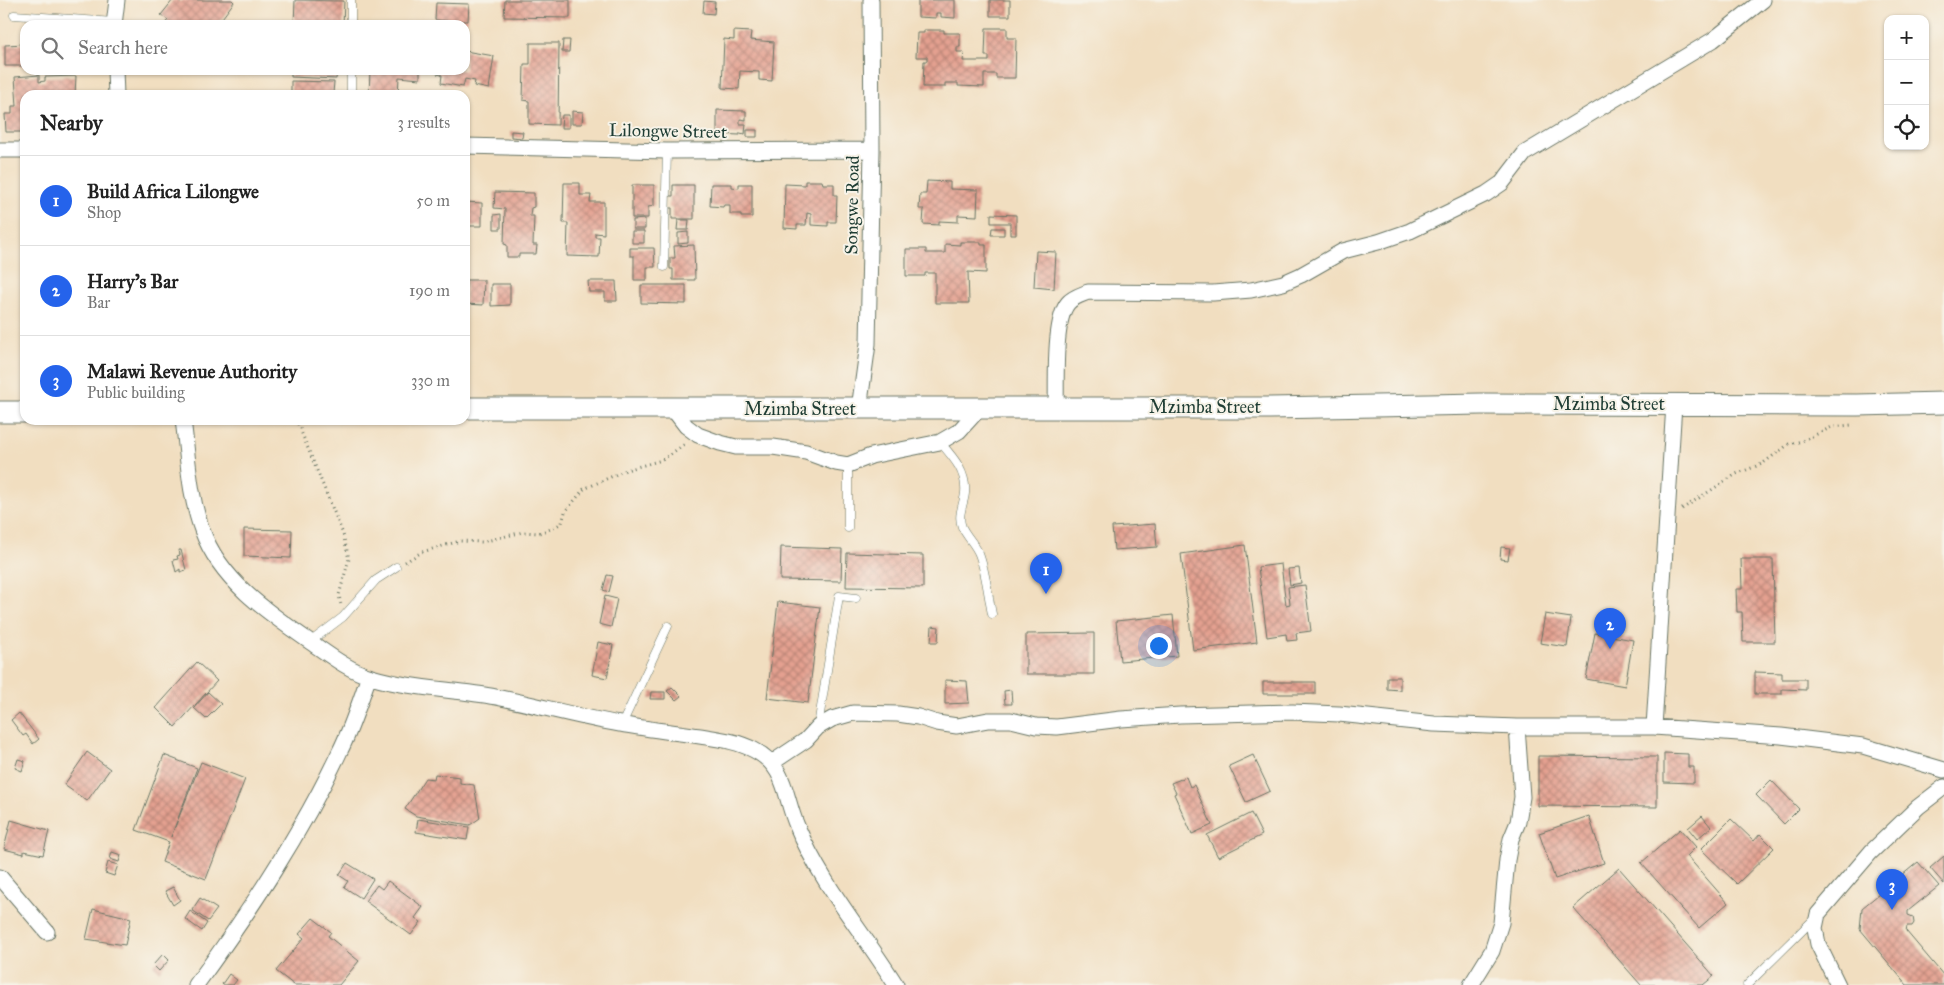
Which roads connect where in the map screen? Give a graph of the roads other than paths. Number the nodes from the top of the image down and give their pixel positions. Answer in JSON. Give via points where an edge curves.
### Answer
{"nodes":[{"id":1,"x":117,"y":0,"type":"edge"},
{"id":2,"x":351,"y":0,"type":"edge"},
{"id":3,"x":871,"y":0,"type":"edge"},
{"id":4,"x":1763,"y":0,"type":"edge"},
{"id":5,"x":14,"y":15,"type":"dead end"},
{"id":6,"x":70,"y":20,"type":"edge"},
{"id":7,"x":114,"y":20,"type":"edge"},
{"id":8,"x":351,"y":20,"type":"edge"},
{"id":9,"x":115,"y":75,"type":"edge"},
{"id":10,"x":351,"y":75,"type":"edge"},
{"id":11,"x":116,"y":90,"type":"edge"},
{"id":12,"x":351,"y":90,"type":"edge"},
{"id":13,"x":470,"y":146,"type":"edge"},
{"id":14,"x":0,"y":150,"type":"edge"},
{"id":15,"x":20,"y":150,"type":"edge"},
{"id":16,"x":872,"y":150,"type":"junction"},
{"id":17,"x":667,"y":151,"type":"junction"},
{"id":18,"x":664,"y":267,"type":"dead end"},
{"id":19,"x":1944,"y":403,"type":"edge"},
{"id":20,"x":1674,"y":404,"type":"junction"},
{"id":21,"x":1056,"y":407,"type":"junction"},
{"id":22,"x":470,"y":408,"type":"edge"},
{"id":23,"x":673,"y":408,"type":"junction"},
{"id":24,"x":980,"y":408,"type":"junction"},
{"id":25,"x":859,"y":409,"type":"junction"},
{"id":26,"x":0,"y":412,"type":"edge"},
{"id":27,"x":20,"y":412,"type":"edge"},
{"id":28,"x":184,"y":425,"type":"edge"},
{"id":29,"x":940,"y":442,"type":"junction"},
{"id":30,"x":848,"y":465,"type":"junction"},
{"id":31,"x":848,"y":528,"type":"dead end"},
{"id":32,"x":396,"y":566,"type":"road end"},
{"id":33,"x":856,"y":598,"type":"dead end"},
{"id":34,"x":992,"y":614,"type":"dead end"},
{"id":35,"x":668,"y":626,"type":"dead end"},
{"id":36,"x":310,"y":642,"type":"junction"},
{"id":37,"x":369,"y":676,"type":"junction"},
{"id":38,"x":622,"y":724,"type":"junction"},
{"id":39,"x":818,"y":727,"type":"junction"},
{"id":40,"x":1517,"y":727,"type":"junction"},
{"id":41,"x":1654,"y":727,"type":"junction"},
{"id":42,"x":773,"y":762,"type":"junction"},
{"id":43,"x":1944,"y":770,"type":"edge"},
{"id":44,"x":1944,"y":788,"type":"edge"},
{"id":45,"x":0,"y":877,"type":"edge"},
{"id":46,"x":1818,"y":914,"type":"junction"},
{"id":47,"x":47,"y":932,"type":"dead end"},
{"id":48,"x":196,"y":985,"type":"edge"},
{"id":49,"x":896,"y":985,"type":"edge"},
{"id":50,"x":1471,"y":985,"type":"edge"},
{"id":51,"x":1747,"y":985,"type":"edge"},
{"id":52,"x":1838,"y":985,"type":"edge"}],
"edges":[{"from":1,"to":7,"type":"street"},
{"from":2,"to":8,"type":"lane"},
{"from":3,"to":16,"type":"street","name":"Songwe Road"},
{"from":4,"to":21,"type":"street","via":[[1713,40],[1525,153],[1502,183],[1486,194],[1410,231],[1343,251],[1301,275],[1251,290],[1213,293],[1088,292],[1077,296],[1068,303],[1059,326]]},
{"from":5,"to":6,"type":"lane"},
{"from":9,"to":11,"type":"street"},
{"from":10,"to":12,"type":"lane"},
{"from":13,"to":17,"type":"street","name":"Lilongwe Street"},
{"from":14,"to":15,"type":"street"},
{"from":16,"to":17,"type":"street","name":"Lilongwe Street"},
{"from":16,"to":25,"type":"street","name":"Songwe Road","via":[[868,344]]},
{"from":17,"to":18,"type":"lane"},
{"from":19,"to":20,"type":"main road","name":"Mzimba Street"},
{"from":20,"to":21,"type":"main road","name":"Mzimba Street"},
{"from":20,"to":41,"type":"street"},
{"from":21,"to":24,"type":"main road","name":"Mzimba Street"},
{"from":22,"to":23,"type":"main road","name":"Mzimba Street"},
{"from":23,"to":25,"type":"main road","name":"Mzimba Street"},
{"from":23,"to":30,"type":"street","via":[[686,426],[698,435],[720,443],[806,452]]},
{"from":24,"to":25,"type":"main road","name":"Mzimba Street"},
{"from":24,"to":29,"type":"street","via":[[959,431]]},
{"from":26,"to":27,"type":"main road"},
{"from":28,"to":36,"type":"street","via":[[194,502],[202,530],[217,560],[268,613]]},
{"from":29,"to":30,"type":"street","via":[[871,456]]},
{"from":29,"to":34,"type":"lane","via":[[957,461],[964,478],[965,492],[960,514],[962,527],[980,555]]},
{"from":30,"to":31,"type":"lane"},
{"from":32,"to":36,"type":"lane","via":[[376,580],[343,617]]},
{"from":33,"to":39,"type":"lane","via":[[839,596]]},
{"from":35,"to":38,"type":"lane"},
{"from":36,"to":37,"type":"street"},
{"from":37,"to":38,"type":"street","via":[[401,684],[495,697]]},
{"from":37,"to":48,"type":"street","via":[[341,750],[301,828]]},
{"from":38,"to":42,"type":"street","via":[[730,741],[754,749]]},
{"from":39,"to":40,"type":"street","via":[[832,718],[853,713],[898,714],[958,726],[988,720],[1011,720],[1057,727],[1180,715],[1292,712],[1434,724]]},
{"from":39,"to":42,"type":"street","via":[[806,740]]},
{"from":40,"to":41,"type":"street"},
{"from":40,"to":50,"type":"street","via":[[1522,797],[1507,860],[1501,923],[1492,951]]},
{"from":41,"to":43,"type":"street","via":[[1840,742]]},
{"from":42,"to":49,"type":"street","via":[[782,778],[797,827],[825,881]]},
{"from":44,"to":46,"type":"street","via":[[1918,807],[1871,852]]},
{"from":45,"to":47,"type":"street"},
{"from":46,"to":51,"type":"lane"},
{"from":46,"to":52,"type":"street","via":[[1815,928],[1818,944]]}]}
